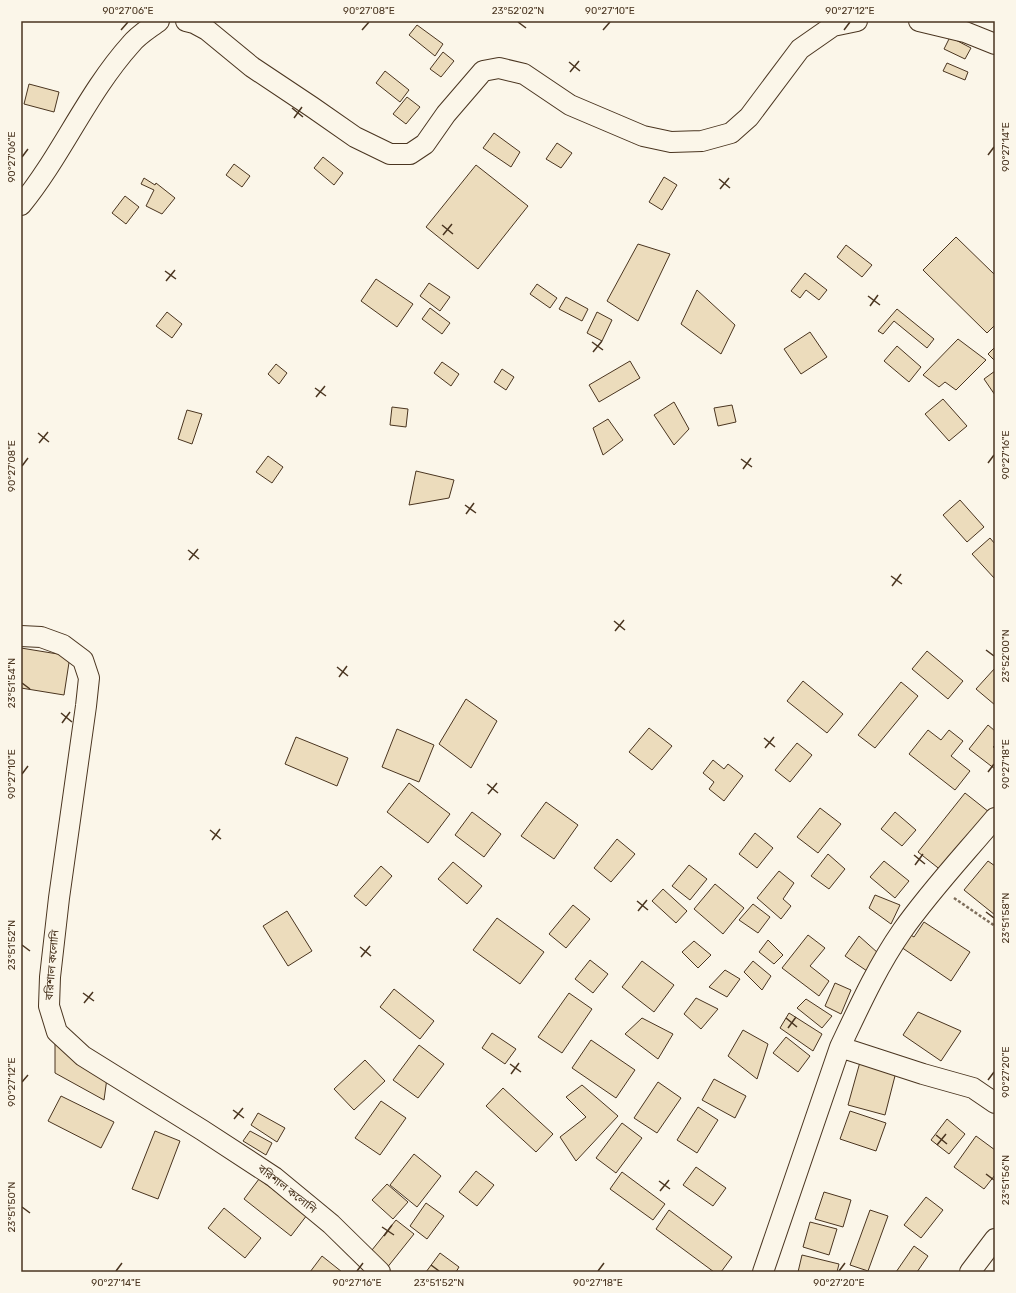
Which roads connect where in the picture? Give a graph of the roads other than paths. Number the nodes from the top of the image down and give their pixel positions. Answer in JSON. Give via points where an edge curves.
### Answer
{"nodes":[{"id":1,"x":159,"y":21,"type":"edge"},
{"id":2,"x":186,"y":21,"type":"edge"},
{"id":3,"x":857,"y":21,"type":"edge"},
{"id":4,"x":919,"y":21,"type":"edge"},
{"id":5,"x":995,"y":44,"type":"edge"},
{"id":6,"x":21,"y":205,"type":"edge"},
{"id":7,"x":21,"y":636,"type":"edge"},
{"id":8,"x":995,"y":818,"type":"edge"},
{"id":9,"x":840,"y":1047,"type":"junction"},
{"id":10,"x":995,"y":1103,"type":"edge"},
{"id":11,"x":995,"y":1239,"type":"edge"},
{"id":12,"x":380,"y":1272,"type":"edge"},
{"id":13,"x":763,"y":1272,"type":"edge"},
{"id":14,"x":970,"y":1272,"type":"edge"}],
"edges":[{"from":1,"to":6,"type":"street","via":[[132,43],[104,78],[54,160]]},
{"from":2,"to":3,"type":"street","via":[[207,30],[252,67],[355,137],[390,154],[410,154],[425,144],[446,114],[483,71],[499,68],[524,74],[570,106],[643,136],[671,142],[702,141],[731,133],[749,117],[800,48],[834,26]]},
{"from":4,"to":5,"type":"street","via":[[965,32]]},
{"from":7,"to":12,"type":"street","name":"বরিশাল কলোনি","via":[[41,637],[63,645],[83,660],[89,678],[50,977],[48,1006],[57,1032],[83,1056],[274,1177],[331,1224]]},
{"from":8,"to":9,"type":"street","via":[[902,932],[868,988]]},
{"from":9,"to":10,"type":"street","via":[[973,1088]]},
{"from":9,"to":13,"type":"street"},
{"from":11,"to":14,"type":"street"}]}
